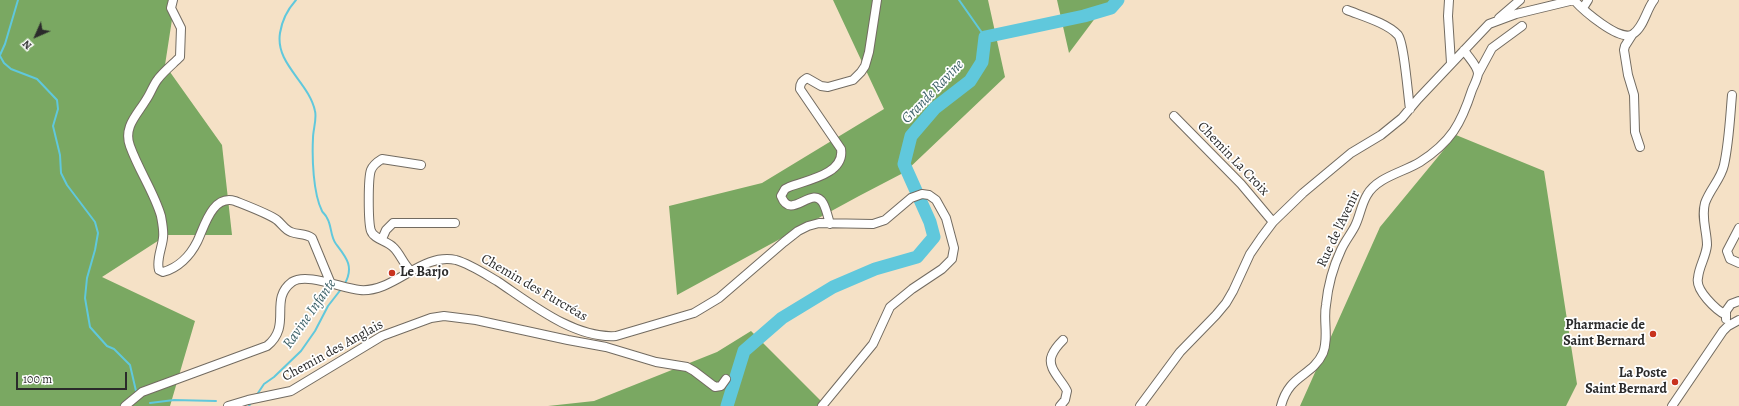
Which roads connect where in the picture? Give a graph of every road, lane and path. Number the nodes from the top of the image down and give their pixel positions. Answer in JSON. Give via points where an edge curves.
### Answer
{"nodes":[{"id":1,"x":172,"y":0,"type":"edge"},
{"id":2,"x":877,"y":0,"type":"edge"},
{"id":3,"x":1449,"y":0,"type":"edge"},
{"id":4,"x":1520,"y":0,"type":"edge"},
{"id":5,"x":1574,"y":0,"type":"edge"},
{"id":6,"x":1588,"y":0,"type":"edge"},
{"id":7,"x":1654,"y":0,"type":"edge"},
{"id":8,"x":1583,"y":8,"type":"junction"},
{"id":9,"x":1347,"y":10,"type":"dead end"},
{"id":10,"x":1496,"y":21,"type":"junction"},
{"id":11,"x":1522,"y":26,"type":"dead end"},
{"id":12,"x":1632,"y":35,"type":"junction"},
{"id":13,"x":1464,"y":50,"type":"junction"},
{"id":14,"x":1451,"y":63,"type":"junction"},
{"id":15,"x":1478,"y":74,"type":"junction"},
{"id":16,"x":1732,"y":95,"type":"dead end"},
{"id":17,"x":1410,"y":109,"type":"junction"},
{"id":18,"x":1174,"y":116,"type":"dead end"},
{"id":19,"x":1640,"y":147,"type":"dead end"},
{"id":20,"x":421,"y":165,"type":"dead end"},
{"id":21,"x":1274,"y":222,"type":"junction"},
{"id":22,"x":455,"y":223,"type":"dead end"},
{"id":23,"x":830,"y":224,"type":"junction"},
{"id":24,"x":1739,"y":228,"type":"edge"},
{"id":25,"x":382,"y":239,"type":"junction"},
{"id":26,"x":1739,"y":263,"type":"edge"},
{"id":27,"x":411,"y":271,"type":"junction"},
{"id":28,"x":331,"y":284,"type":"junction"},
{"id":29,"x":1739,"y":301,"type":"edge"},
{"id":30,"x":1726,"y":315,"type":"junction"},
{"id":31,"x":1739,"y":320,"type":"edge"},
{"id":32,"x":566,"y":324,"type":"junction"},
{"id":33,"x":1728,"y":326,"type":"junction"},
{"id":34,"x":590,"y":334,"type":"junction"},
{"id":35,"x":568,"y":340,"type":"junction"},
{"id":36,"x":1063,"y":340,"type":"dead end"},
{"id":37,"x":726,"y":379,"type":"dead end"},
{"id":38,"x":125,"y":406,"type":"edge"},
{"id":39,"x":228,"y":406,"type":"edge"},
{"id":40,"x":822,"y":406,"type":"edge"},
{"id":41,"x":1060,"y":406,"type":"edge"},
{"id":42,"x":1140,"y":406,"type":"edge"},
{"id":43,"x":1281,"y":406,"type":"edge"},
{"id":44,"x":1672,"y":406,"type":"edge"}],
"edges":[{"from":1,"to":28,"type":"street","via":[[171,8],[181,28],[180,57],[158,78],[133,119],[128,137],[161,217],[163,236],[159,270],[163,272],[174,268],[185,260],[197,242],[212,210],[222,202],[234,201],[275,219],[290,232],[312,238]]},
{"from":2,"to":23,"type":"street","via":[[869,52],[861,72],[853,80],[828,87],[807,78],[800,85],[800,89],[837,142],[842,155],[840,163],[832,169],[789,187],[781,196],[783,201],[794,206],[812,197],[819,198]]},
{"from":3,"to":14,"type":"street"},
{"from":4,"to":10,"type":"street"},
{"from":5,"to":8,"type":"street"},
{"from":5,"to":10,"type":"street"},
{"from":6,"to":8,"type":"street"},
{"from":7,"to":12,"type":"street"},
{"from":8,"to":12,"type":"street","via":[[1610,30]]},
{"from":9,"to":17,"type":"street","via":[[1377,22],[1398,35],[1403,50]]},
{"from":10,"to":13,"type":"street","via":[[1483,29]]},
{"from":11,"to":15,"type":"street","name":"Rue de l'Avenir","via":[[1492,48]]},
{"from":12,"to":19,"type":"street","via":[[1624,50],[1634,95],[1635,132]]},
{"from":13,"to":14,"type":"street"},
{"from":13,"to":15,"type":"street"},
{"from":14,"to":17,"type":"street"},
{"from":15,"to":43,"type":"street","name":"Rue de l'Avenir","via":[[1458,127],[1443,145],[1368,193],[1356,225],[1342,248],[1328,286],[1323,353],[1311,369],[1290,386]]},
{"from":16,"to":30,"type":"street","via":[[1724,165],[1706,202],[1703,215],[1707,243],[1698,277],[1698,285],[1705,296],[1719,312]]},
{"from":17,"to":21,"type":"street","via":[[1386,131],[1343,159]]},
{"from":18,"to":21,"type":"street","name":"Chemin La Croix","via":[[1241,184]]},
{"from":20,"to":25,"type":"street","via":[[382,159],[370,171],[368,217],[371,232]]},
{"from":21,"to":42,"type":"street","via":[[1250,254],[1226,303],[1180,352]]},
{"from":22,"to":25,"type":"street","via":[[393,223]]},
{"from":23,"to":34,"type":"street","name":"Chemin des Furcréas","via":[[819,223],[798,231],[718,298],[694,313],[616,336]]},
{"from":23,"to":40,"type":"street","name":"Chemin des Furcréas","via":[[873,224],[885,220],[910,198],[922,194],[929,195],[941,207],[954,248],[952,259],[942,269],[890,308],[873,344]]},
{"from":24,"to":26,"type":"street","via":[[1727,251],[1730,259]]},
{"from":25,"to":27,"type":"street","via":[[394,248]]},
{"from":27,"to":28,"type":"street","name":"Chemin des Furcréas","via":[[372,290]]},
{"from":27,"to":32,"type":"street","name":"Chemin des Furcréas","via":[[439,260],[458,261],[490,277]]},
{"from":28,"to":38,"type":"street","via":[[312,279],[294,281],[283,290],[279,328],[267,346],[142,392]]},
{"from":29,"to":30,"type":"street","via":[[1729,306]]},
{"from":30,"to":33,"type":"street"},
{"from":31,"to":33,"type":"street"},
{"from":32,"to":34,"type":"street","name":"Chemin des Furcréas"},
{"from":32,"to":35,"type":"street","via":[[573,334]]},
{"from":33,"to":44,"type":"street"},
{"from":34,"to":35,"type":"street","name":"Chemin des Anglais"},
{"from":35,"to":37,"type":"street","name":"Chemin des Anglais","via":[[687,367],[715,387],[721,386]]},
{"from":35,"to":39,"type":"street","name":"Chemin des Anglais","via":[[461,318],[431,318],[382,336],[291,391]]},
{"from":36,"to":41,"type":"street","via":[[1052,355],[1051,362],[1067,391]]}]}
